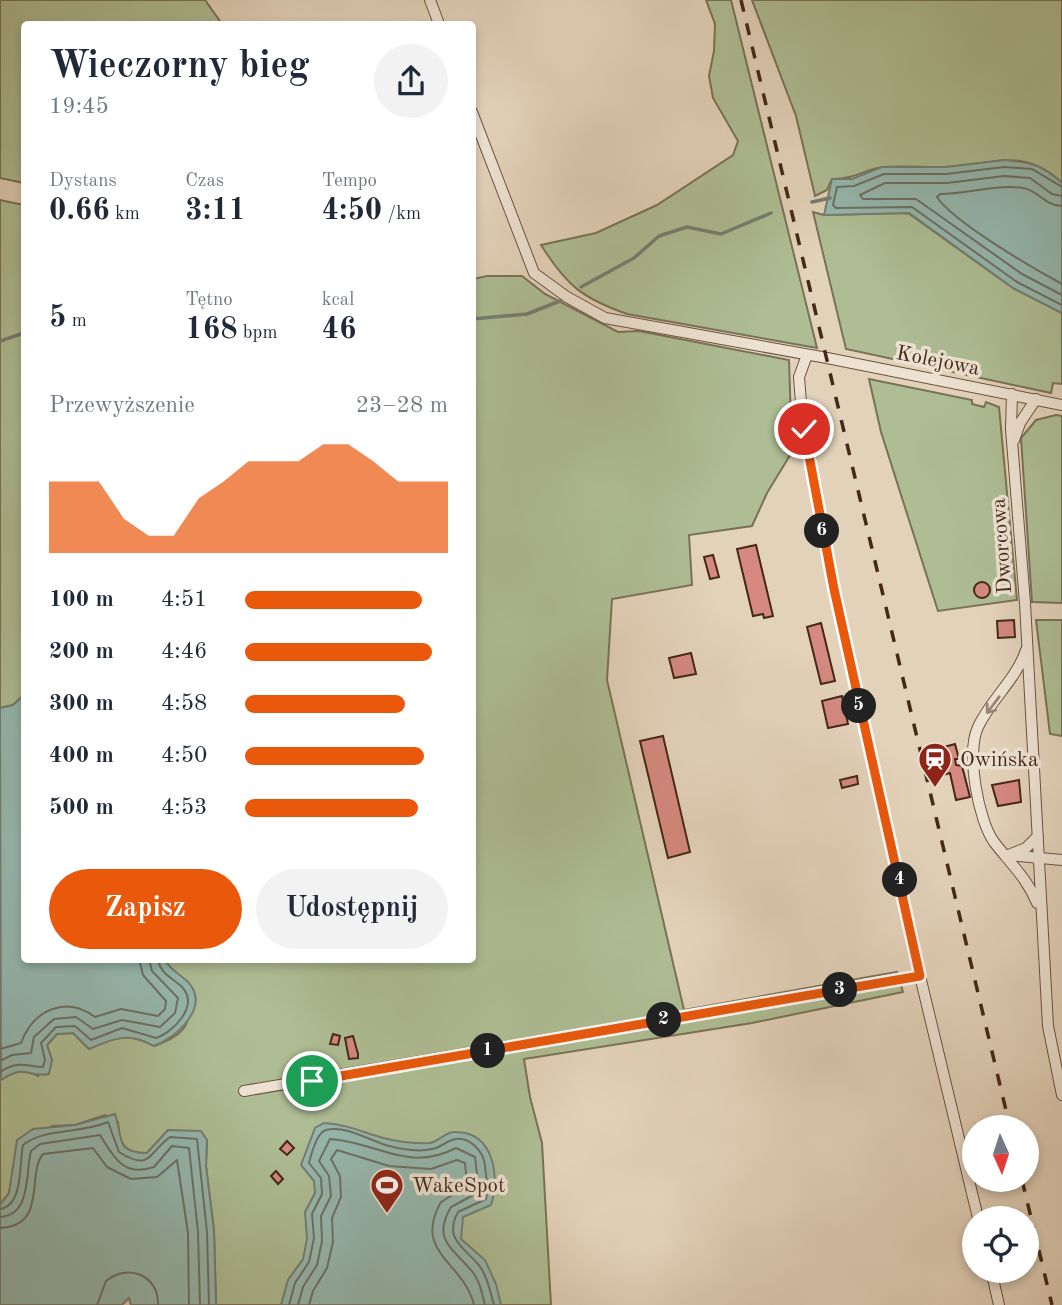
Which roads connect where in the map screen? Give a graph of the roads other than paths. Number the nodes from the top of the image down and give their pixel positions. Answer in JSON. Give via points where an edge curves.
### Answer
{"nodes":[{"id":1,"x":430,"y":0,"type":"edge"},
{"id":2,"x":438,"y":21,"type":"edge"},
{"id":3,"x":476,"y":122,"type":"edge"},
{"id":4,"x":807,"y":355,"type":"junction"},
{"id":5,"x":1012,"y":394,"type":"junction"},
{"id":6,"x":1036,"y":399,"type":"junction"},
{"id":7,"x":1062,"y":405,"type":"edge"},
{"id":8,"x":1013,"y":444,"type":"junction"},
{"id":9,"x":1027,"y":646,"type":"junction"},
{"id":10,"x":1009,"y":683,"type":"junction"},
{"id":11,"x":1029,"y":690,"type":"junction"},
{"id":12,"x":1038,"y":836,"type":"junction"},
{"id":13,"x":1007,"y":855,"type":"junction"},
{"id":14,"x":1039,"y":857,"type":"junction"},
{"id":15,"x":1062,"y":860,"type":"edge"},
{"id":16,"x":1041,"y":911,"type":"junction"},
{"id":17,"x":920,"y":976,"type":"junction"},
{"id":18,"x":244,"y":1091,"type":"dead end"},
{"id":19,"x":1062,"y":1095,"type":"edge"},
{"id":20,"x":975,"y":1206,"type":"edge"},
{"id":21,"x":993,"y":1283,"type":"edge"},
{"id":22,"x":999,"y":1305,"type":"edge"}],
"edges":[{"from":1,"to":2,"type":"street"},
{"from":3,"to":4,"type":"street","name":"Kolejowa","via":[[534,273],[567,297],[605,318]]},
{"from":4,"to":5,"type":"street","name":"Kolejowa"},
{"from":4,"to":17,"type":"street","via":[[799,383],[814,489]]},
{"from":5,"to":6,"type":"street","name":"Kolejowa"},
{"from":5,"to":8,"type":"street","name":"Dworcowa"},
{"from":6,"to":7,"type":"street","name":"Kolejowa"},
{"from":6,"to":8,"type":"street","name":"Dworcowa"},
{"from":8,"to":9,"type":"street","name":"Dworcowa"},
{"from":9,"to":10,"type":"street","name":"Dworcowa"},
{"from":9,"to":11,"type":"street","name":"Dworcowa"},
{"from":10,"to":11,"type":"street","via":[[1020,683]]},
{"from":10,"to":13,"type":"street","name":"Dworcowa","one_way":true,"via":[[978,726],[972,755],[988,828]]},
{"from":11,"to":12,"type":"street","name":"Dworcowa"},
{"from":12,"to":13,"type":"street","via":[[1026,848]]},
{"from":12,"to":14,"type":"street","name":"Dworcowa"},
{"from":13,"to":14,"type":"street"},
{"from":13,"to":16,"type":"street","name":"Dworcowa","via":[[1027,881]]},
{"from":14,"to":15,"type":"street"},
{"from":14,"to":16,"type":"street","name":"Dworcowa"},
{"from":16,"to":19,"type":"street","name":"Dworcowa","via":[[1048,1032]]},
{"from":17,"to":18,"type":"street"},
{"from":17,"to":20,"type":"street"},
{"from":21,"to":22,"type":"street"}]}
